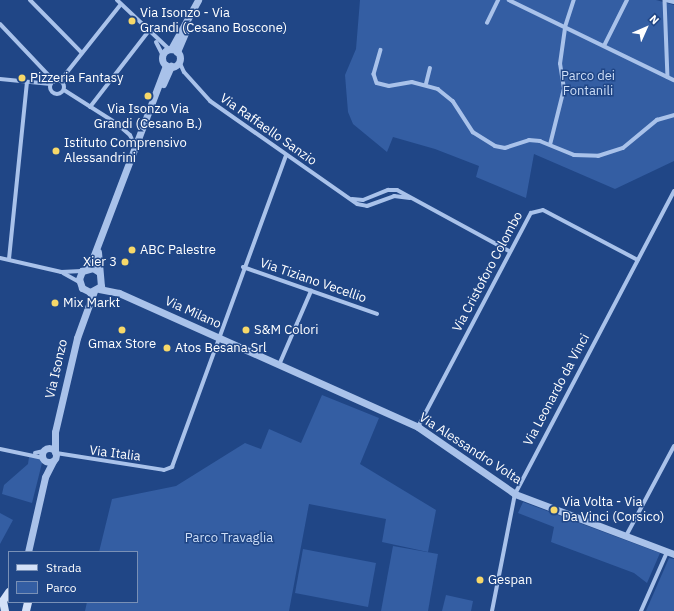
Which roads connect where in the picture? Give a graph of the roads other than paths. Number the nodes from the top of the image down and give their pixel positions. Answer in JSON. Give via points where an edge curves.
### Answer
{"nodes":[{"id":1,"x":30,"y":0,"type":"edge"},
{"id":2,"x":117,"y":0,"type":"edge"},
{"id":3,"x":198,"y":0,"type":"edge"},
{"id":4,"x":498,"y":0,"type":"edge"},
{"id":5,"x":509,"y":0,"type":"edge"},
{"id":6,"x":574,"y":0,"type":"edge"},
{"id":7,"x":627,"y":0,"type":"edge"},
{"id":8,"x":665,"y":0,"type":"edge"},
{"id":9,"x":674,"y":2,"type":"edge"},
{"id":10,"x":121,"y":4,"type":"junction"},
{"id":11,"x":487,"y":23,"type":"dead end"},
{"id":12,"x":0,"y":24,"type":"edge"},
{"id":13,"x":565,"y":27,"type":"junction"},
{"id":14,"x":148,"y":32,"type":"junction"},
{"id":15,"x":154,"y":38,"type":"junction"},
{"id":16,"x":604,"y":46,"type":"junction"},
{"id":17,"x":173,"y":50,"type":"junction"},
{"id":18,"x":381,"y":50,"type":"dead end"},
{"id":19,"x":82,"y":53,"type":"junction"},
{"id":20,"x":163,"y":56,"type":"junction"},
{"id":21,"x":173,"y":64,"type":"junction"},
{"id":22,"x":430,"y":68,"type":"dead end"},
{"id":23,"x":184,"y":72,"type":"junction"},
{"id":24,"x":668,"y":77,"type":"junction"},
{"id":25,"x":0,"y":80,"type":"edge"},
{"id":26,"x":674,"y":80,"type":"edge"},
{"id":27,"x":60,"y":81,"type":"junction"},
{"id":28,"x":27,"y":82,"type":"junction"},
{"id":29,"x":52,"y":83,"type":"junction"},
{"id":30,"x":426,"y":84,"type":"junction"},
{"id":31,"x":64,"y":90,"type":"junction"},
{"id":32,"x":90,"y":107,"type":"junction"},
{"id":33,"x":674,"y":115,"type":"edge"},
{"id":34,"x":550,"y":145,"type":"junction"},
{"id":35,"x":135,"y":146,"type":"junction"},
{"id":36,"x":286,"y":155,"type":"junction"},
{"id":37,"x":674,"y":191,"type":"edge"},
{"id":38,"x":347,"y":197,"type":"junction"},
{"id":39,"x":410,"y":198,"type":"junction"},
{"id":40,"x":99,"y":241,"type":"junction"},
{"id":41,"x":509,"y":251,"type":"junction"},
{"id":42,"x":0,"y":258,"type":"edge"},
{"id":43,"x":9,"y":259,"type":"junction"},
{"id":44,"x":638,"y":260,"type":"junction"},
{"id":45,"x":243,"y":267,"type":"junction"},
{"id":46,"x":86,"y":270,"type":"junction"},
{"id":47,"x":61,"y":272,"type":"junction"},
{"id":48,"x":100,"y":272,"type":"junction"},
{"id":49,"x":103,"y":279,"type":"junction"},
{"id":50,"x":79,"y":282,"type":"junction"},
{"id":51,"x":84,"y":289,"type":"junction"},
{"id":52,"x":96,"y":290,"type":"junction"},
{"id":53,"x":311,"y":291,"type":"junction"},
{"id":54,"x":119,"y":293,"type":"junction"},
{"id":55,"x":84,"y":312,"type":"junction"},
{"id":56,"x":377,"y":314,"type":"dead end"},
{"id":57,"x":218,"y":338,"type":"junction"},
{"id":58,"x":279,"y":365,"type":"junction"},
{"id":59,"x":418,"y":427,"type":"junction"},
{"id":60,"x":55,"y":432,"type":"junction"},
{"id":61,"x":674,"y":446,"type":"edge"},
{"id":62,"x":0,"y":449,"type":"edge"},
{"id":63,"x":55,"y":452,"type":"junction"},
{"id":64,"x":44,"y":454,"type":"junction"},
{"id":65,"x":53,"y":461,"type":"junction"},
{"id":66,"x":45,"y":477,"type":"junction"},
{"id":67,"x":515,"y":494,"type":"junction"},
{"id":68,"x":626,"y":536,"type":"junction"},
{"id":69,"x":28,"y":551,"type":"edge"},
{"id":70,"x":670,"y":553,"type":"edge"},
{"id":71,"x":492,"y":611,"type":"edge"},
{"id":72,"x":641,"y":611,"type":"edge"}],
"edges":[{"from":1,"to":19,"type":"street"},
{"from":2,"to":10,"type":"street"},
{"from":3,"to":17,"type":"street"},
{"from":4,"to":11,"type":"street"},
{"from":5,"to":13,"type":"street"},
{"from":6,"to":13,"type":"street"},
{"from":7,"to":16,"type":"street"},
{"from":8,"to":9,"type":"street"},
{"from":8,"to":24,"type":"street"},
{"from":10,"to":14,"type":"street"},
{"from":10,"to":19,"type":"street"},
{"from":12,"to":29,"type":"street"},
{"from":13,"to":16,"type":"street"},
{"from":13,"to":34,"type":"street","via":[[560,64],[564,89]]},
{"from":14,"to":15,"type":"street"},
{"from":14,"to":32,"type":"street"},
{"from":15,"to":17,"type":"street"},
{"from":15,"to":20,"type":"street"},
{"from":16,"to":24,"type":"street"},
{"from":17,"to":20,"type":"street"},
{"from":17,"to":21,"type":"street"},
{"from":18,"to":30,"type":"street","via":[[374,74],[377,83]]},
{"from":19,"to":27,"type":"street"},
{"from":20,"to":21,"type":"street"},
{"from":21,"to":23,"type":"street","name":"Via Raffaello Sanzio"},
{"from":21,"to":23,"type":"street","name":"Via Raffaello Sanzio"},
{"from":21,"to":35,"type":"street","via":[[152,101]]},
{"from":22,"to":30,"type":"street"},
{"from":23,"to":36,"type":"street","name":"Via Raffaello Sanzio","via":[[210,101]]},
{"from":24,"to":26,"type":"street"},
{"from":25,"to":28,"type":"street"},
{"from":27,"to":29,"type":"street"},
{"from":27,"to":31,"type":"street"},
{"from":28,"to":29,"type":"street"},
{"from":28,"to":43,"type":"street"},
{"from":29,"to":31,"type":"street","via":[[56,94]]},
{"from":30,"to":34,"type":"street","via":[[446,94],[473,132],[495,146],[505,148],[529,140]]},
{"from":31,"to":32,"type":"street"},
{"from":32,"to":35,"type":"street","via":[[128,133]]},
{"from":33,"to":34,"type":"street","via":[[657,120],[623,148],[598,156],[574,155]]},
{"from":35,"to":40,"type":"street"},
{"from":36,"to":38,"type":"street","name":"Via Raffaello Sanzio"},
{"from":36,"to":45,"type":"street"},
{"from":37,"to":44,"type":"street","name":"Via Leonardo da Vinci"},
{"from":38,"to":39,"type":"street","via":[[363,200],[393,190]]},
{"from":38,"to":39,"type":"street","name":"Via Raffaello Sanzio","via":[[364,206],[394,196]]},
{"from":39,"to":41,"type":"street"},
{"from":40,"to":46,"type":"street"},
{"from":40,"to":48,"type":"street"},
{"from":41,"to":44,"type":"street","name":"Via Cristoforo Colombo","via":[[530,213],[538,209]]},
{"from":41,"to":59,"type":"street","name":"Via Cristoforo Colombo"},
{"from":42,"to":43,"type":"street"},
{"from":43,"to":47,"type":"street"},
{"from":44,"to":67,"type":"street","name":"Via Leonardo da Vinci"},
{"from":45,"to":53,"type":"street","name":"Via Tiziano Vecellio"},
{"from":45,"to":57,"type":"street"},
{"from":46,"to":47,"type":"street"},
{"from":46,"to":48,"type":"street"},
{"from":46,"to":50,"type":"street"},
{"from":47,"to":50,"type":"street"},
{"from":48,"to":49,"type":"street"},
{"from":49,"to":52,"type":"street"},
{"from":49,"to":54,"type":"street","name":"Via Milano"},
{"from":50,"to":51,"type":"street"},
{"from":51,"to":52,"type":"street"},
{"from":51,"to":55,"type":"street","name":"Via Isonzo"},
{"from":52,"to":54,"type":"street","name":"Via Milano"},
{"from":52,"to":55,"type":"street","name":"Via Isonzo"},
{"from":53,"to":56,"type":"street","name":"Via Tiziano Vecellio"},
{"from":53,"to":58,"type":"street"},
{"from":54,"to":57,"type":"street","name":"Via Milano"},
{"from":55,"to":60,"type":"street","name":"Via Isonzo"},
{"from":57,"to":58,"type":"street","name":"Via Milano"},
{"from":57,"to":63,"type":"street","name":"Via Italia","via":[[172,467],[164,470]]},
{"from":58,"to":59,"type":"street","name":"Via Alessandro Volta"},
{"from":59,"to":67,"type":"street","name":"Via Alessandro Volta"},
{"from":60,"to":63,"type":"street","name":"Via Isonzo"},
{"from":60,"to":64,"type":"street","name":"Via Isonzo"},
{"from":61,"to":68,"type":"street"},
{"from":62,"to":64,"type":"street"},
{"from":63,"to":64,"type":"street"},
{"from":63,"to":65,"type":"street"},
{"from":64,"to":65,"type":"street"},
{"from":64,"to":66,"type":"street"},
{"from":65,"to":66,"type":"street"},
{"from":66,"to":69,"type":"street"},
{"from":67,"to":68,"type":"street","name":"Via Alessandro Volta"},
{"from":67,"to":71,"type":"street","name":"Via Leonardo da Vinci"},
{"from":68,"to":70,"type":"street","name":"Via Alessandro Volta"},
{"from":70,"to":72,"type":"street"}]}
